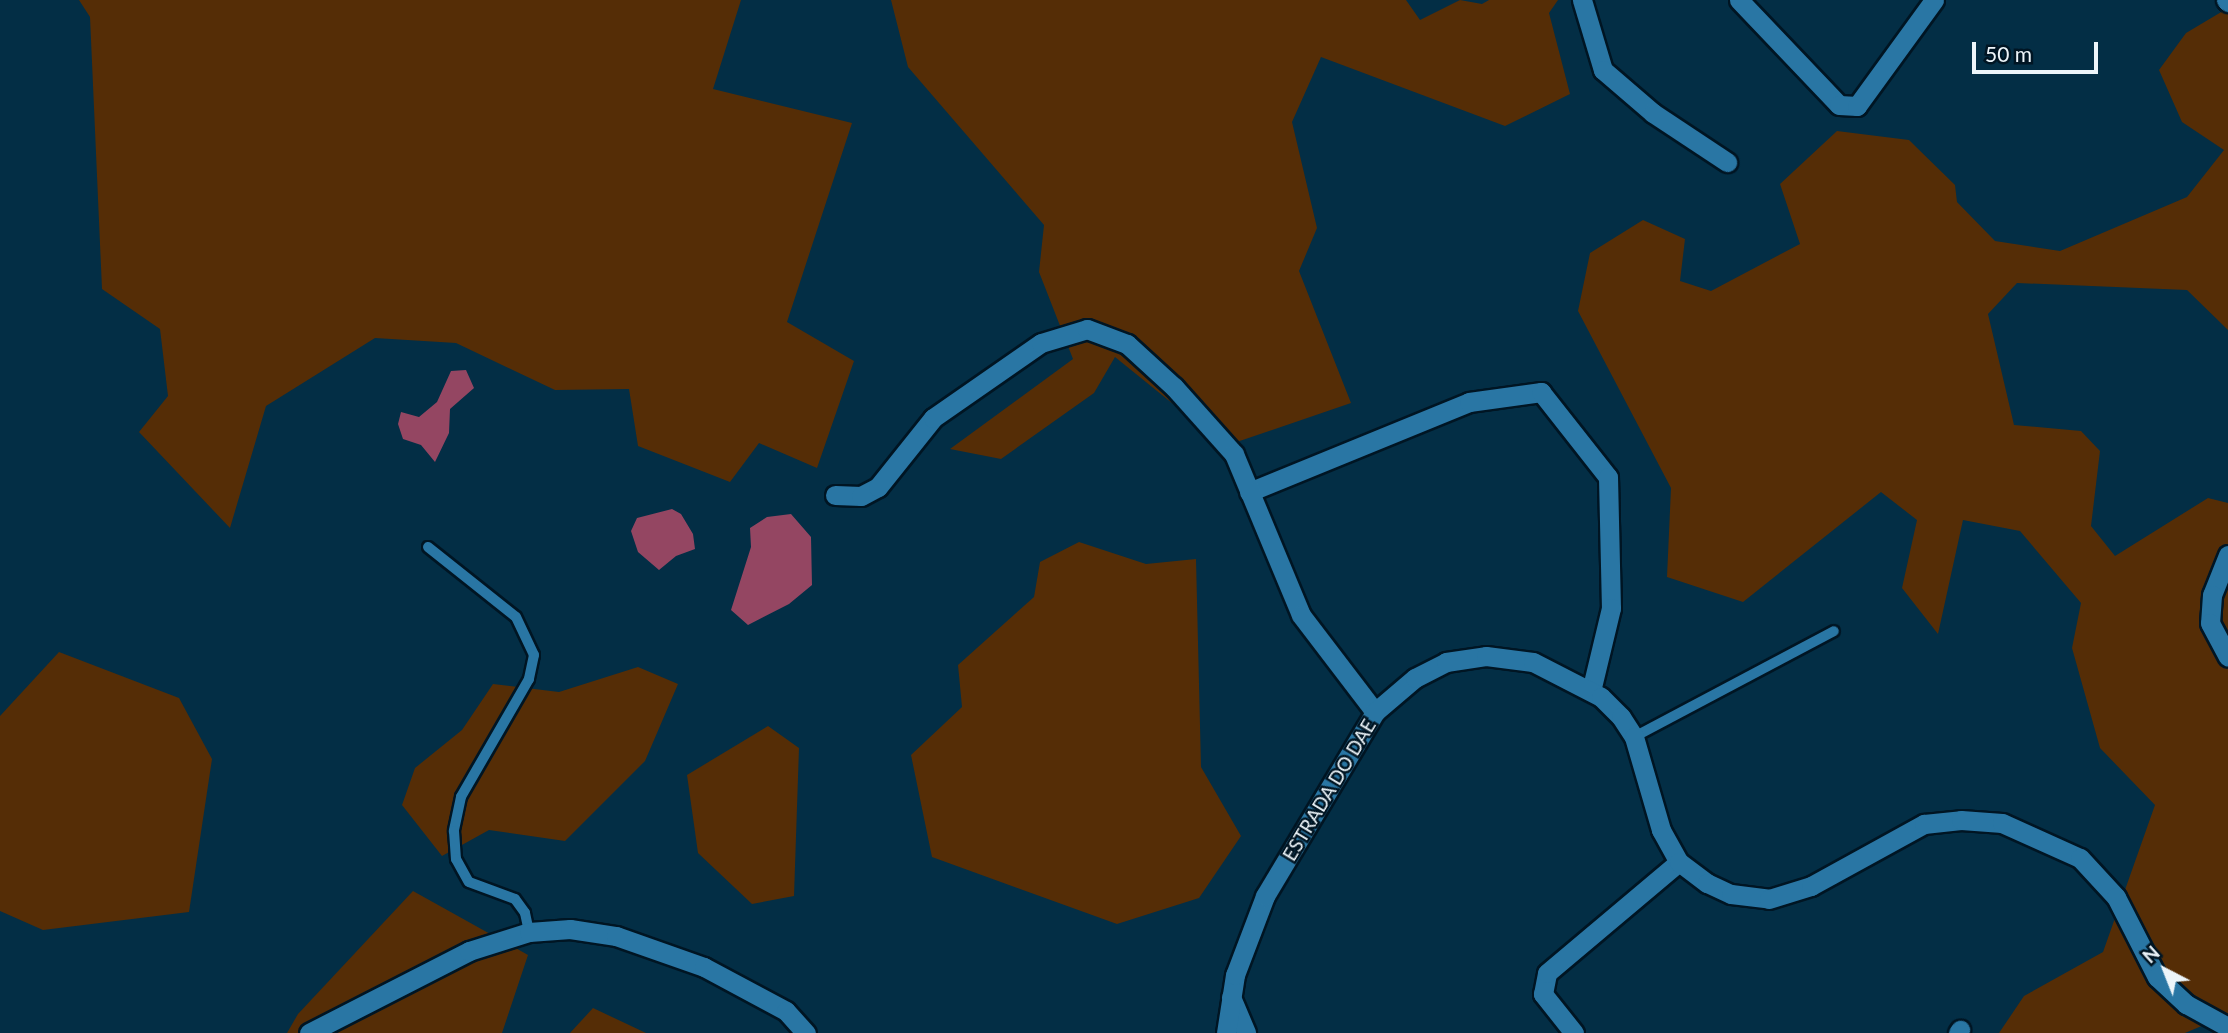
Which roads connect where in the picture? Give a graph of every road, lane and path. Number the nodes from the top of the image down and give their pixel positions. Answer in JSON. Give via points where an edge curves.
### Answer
{"nodes":[{"id":1,"x":1582,"y":0,"type":"edge"},
{"id":2,"x":1739,"y":0,"type":"edge"},
{"id":3,"x":1934,"y":0,"type":"edge"},
{"id":4,"x":1727,"y":162,"type":"dead end"},
{"id":5,"x":1249,"y":492,"type":"junction"},
{"id":6,"x":835,"y":495,"type":"dead end"},
{"id":7,"x":428,"y":547,"type":"dead end"},
{"id":8,"x":2228,"y":555,"type":"edge"},
{"id":9,"x":1834,"y":632,"type":"dead end"},
{"id":10,"x":2228,"y":657,"type":"edge"},
{"id":11,"x":1591,"y":691,"type":"junction"},
{"id":12,"x":1375,"y":712,"type":"junction"},
{"id":13,"x":1634,"y":737,"type":"junction"},
{"id":14,"x":1679,"y":862,"type":"junction"},
{"id":15,"x":529,"y":932,"type":"junction"},
{"id":16,"x":1231,"y":996,"type":"junction"},
{"id":17,"x":2228,"y":1027,"type":"edge"},
{"id":18,"x":309,"y":1033,"type":"edge"},
{"id":19,"x":806,"y":1033,"type":"edge"},
{"id":20,"x":1226,"y":1033,"type":"edge"},
{"id":21,"x":1246,"y":1033,"type":"edge"},
{"id":22,"x":1574,"y":1033,"type":"edge"}],
"edges":[{"from":1,"to":4,"type":"street","via":[[1603,70],[1653,113]]},
{"from":2,"to":3,"type":"street","via":[[1839,105],[1857,106]]},
{"from":5,"to":6,"type":"street","via":[[1234,454],[1174,387],[1127,344],[1087,329],[1041,343],[965,393],[933,418],[878,487],[861,496]]},
{"from":5,"to":11,"type":"street","via":[[1469,402],[1541,392],[1608,477],[1611,608]]},
{"from":5,"to":12,"type":"street","via":[[1301,615]]},
{"from":7,"to":15,"type":"lane","via":[[516,617],[534,655],[529,679],[461,797],[454,831],[456,859],[469,882],[515,899],[525,913]]},
{"from":8,"to":10,"type":"street","via":[[2212,595],[2210,623]]},
{"from":9,"to":13,"type":"lane"},
{"from":11,"to":12,"type":"street","name":"ESTRADA DO DAE","via":[[1533,662],[1486,656],[1446,662],[1415,678]]},
{"from":11,"to":13,"type":"street","name":"ESTRADA DO DAE","via":[[1622,717]]},
{"from":12,"to":16,"type":"street","name":"ESTRADA DO DAE","via":[[1265,897],[1246,940]]},
{"from":13,"to":14,"type":"street","name":"ESTRADA DO DAE","via":[[1661,830]]},
{"from":14,"to":17,"type":"street","name":"ESTRADA DO DAE","via":[[1731,894],[1769,899],[1811,886],[1924,824],[1961,820],[2002,823],[2043,838],[2089,867],[2116,897],[2157,977],[2186,1004]]},
{"from":14,"to":22,"type":"street","via":[[1547,973],[1543,994]]},
{"from":15,"to":18,"type":"street","via":[[469,951]]},
{"from":15,"to":19,"type":"street","via":[[570,929],[617,936],[704,967],[786,1011]]},
{"from":16,"to":20,"type":"street","name":"ESTRADA DO DAE"},
{"from":16,"to":21,"type":"street"}]}
